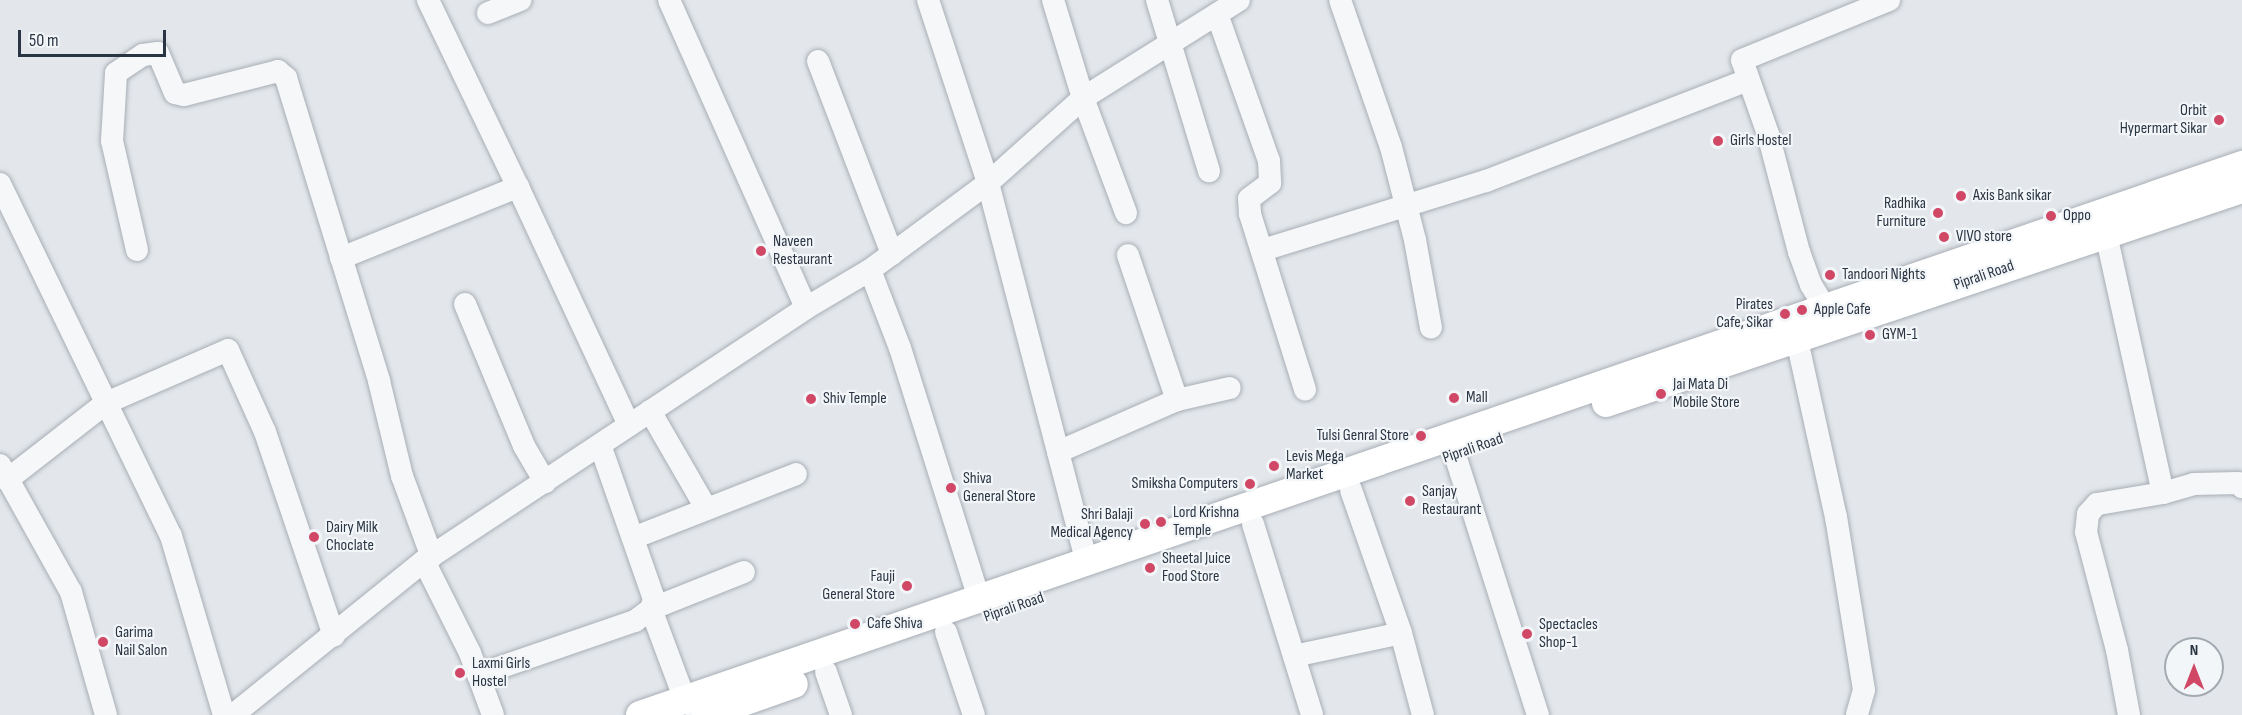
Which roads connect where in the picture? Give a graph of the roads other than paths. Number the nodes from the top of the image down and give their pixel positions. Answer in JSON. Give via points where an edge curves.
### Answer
{"nodes":[{"id":1,"x":428,"y":0,"type":"edge"},
{"id":2,"x":520,"y":0,"type":"edge"},
{"id":3,"x":669,"y":0,"type":"edge"},
{"id":4,"x":928,"y":0,"type":"edge"},
{"id":5,"x":1053,"y":0,"type":"edge"},
{"id":6,"x":1156,"y":0,"type":"edge"},
{"id":7,"x":1239,"y":0,"type":"edge"},
{"id":8,"x":1340,"y":0,"type":"edge"},
{"id":9,"x":1889,"y":0,"type":"edge"},
{"id":10,"x":1849,"y":8,"type":"edge"},
{"id":11,"x":488,"y":13,"type":"dead end"},
{"id":12,"x":1217,"y":14,"type":"junction"},
{"id":13,"x":1172,"y":42,"type":"junction"},
{"id":14,"x":818,"y":61,"type":"dead end"},
{"id":15,"x":1748,"y":80,"type":"junction"},
{"id":16,"x":1083,"y":98,"type":"junction"},
{"id":17,"x":2242,"y":165,"type":"edge"},
{"id":18,"x":1209,"y":171,"type":"dead end"},
{"id":19,"x":988,"y":183,"type":"junction"},
{"id":20,"x":0,"y":184,"type":"edge"},
{"id":21,"x":518,"y":187,"type":"junction"},
{"id":22,"x":2242,"y":189,"type":"edge"},
{"id":23,"x":1407,"y":208,"type":"junction"},
{"id":24,"x":1126,"y":213,"type":"dead end"},
{"id":25,"x":2106,"y":234,"type":"junction"},
{"id":26,"x":137,"y":250,"type":"dead end"},
{"id":27,"x":1263,"y":250,"type":"junction"},
{"id":28,"x":892,"y":254,"type":"junction"},
{"id":29,"x":1128,"y":255,"type":"dead end"},
{"id":30,"x":341,"y":258,"type":"junction"},
{"id":31,"x":870,"y":270,"type":"junction"},
{"id":32,"x":465,"y":304,"type":"dead end"},
{"id":33,"x":806,"y":308,"type":"junction"},
{"id":34,"x":1825,"y":308,"type":"junction"},
{"id":35,"x":1431,"y":328,"type":"dead end"},
{"id":36,"x":1797,"y":340,"type":"junction"},
{"id":37,"x":1230,"y":388,"type":"dead end"},
{"id":38,"x":1305,"y":390,"type":"dead end"},
{"id":39,"x":1177,"y":400,"type":"junction"},
{"id":40,"x":106,"y":403,"type":"junction"},
{"id":41,"x":650,"y":411,"type":"junction"},
{"id":42,"x":629,"y":425,"type":"junction"},
{"id":43,"x":600,"y":445,"type":"junction"},
{"id":44,"x":1058,"y":452,"type":"junction"},
{"id":45,"x":1455,"y":455,"type":"junction"},
{"id":46,"x":4,"y":473,"type":"edge"},
{"id":47,"x":796,"y":474,"type":"dead end"},
{"id":48,"x":544,"y":482,"type":"junction"},
{"id":49,"x":2242,"y":487,"type":"edge"},
{"id":50,"x":1351,"y":490,"type":"junction"},
{"id":51,"x":2163,"y":493,"type":"junction"},
{"id":52,"x":706,"y":508,"type":"junction"},
{"id":53,"x":1253,"y":524,"type":"junction"},
{"id":54,"x":633,"y":538,"type":"junction"},
{"id":55,"x":428,"y":559,"type":"junction"},
{"id":56,"x":1087,"y":563,"type":"junction"},
{"id":57,"x":744,"y":572,"type":"dead end"},
{"id":58,"x":979,"y":599,"type":"junction"},
{"id":59,"x":651,"y":609,"type":"junction"},
{"id":60,"x":946,"y":632,"type":"junction"},
{"id":61,"x":1401,"y":633,"type":"junction"},
{"id":62,"x":334,"y":636,"type":"junction"},
{"id":63,"x":1294,"y":656,"type":"junction"},
{"id":64,"x":826,"y":672,"type":"junction"},
{"id":65,"x":478,"y":675,"type":"junction"},
{"id":66,"x":698,"y":710,"type":"edge"},
{"id":67,"x":106,"y":715,"type":"edge"},
{"id":68,"x":224,"y":715,"type":"edge"},
{"id":69,"x":233,"y":715,"type":"edge"},
{"id":70,"x":493,"y":715,"type":"edge"},
{"id":71,"x":640,"y":715,"type":"edge"},
{"id":72,"x":841,"y":715,"type":"edge"},
{"id":73,"x":974,"y":715,"type":"edge"},
{"id":74,"x":1312,"y":715,"type":"edge"},
{"id":75,"x":1424,"y":715,"type":"edge"},
{"id":76,"x":1538,"y":715,"type":"edge"},
{"id":77,"x":1857,"y":715,"type":"edge"},
{"id":78,"x":2129,"y":715,"type":"edge"}],
"edges":[{"from":1,"to":21,"type":"street"},
{"from":2,"to":11,"type":"street"},
{"from":3,"to":33,"type":"street"},
{"from":4,"to":19,"type":"street"},
{"from":5,"to":16,"type":"street"},
{"from":6,"to":13,"type":"street"},
{"from":7,"to":12,"type":"street"},
{"from":8,"to":23,"type":"street","via":[[1391,147]]},
{"from":9,"to":10,"type":"street"},
{"from":10,"to":15,"type":"street","via":[[1742,60]]},
{"from":12,"to":13,"type":"street"},
{"from":12,"to":27,"type":"street","via":[[1269,161],[1270,183],[1250,199],[1250,214]]},
{"from":13,"to":16,"type":"street"},
{"from":13,"to":18,"type":"street"},
{"from":14,"to":28,"type":"street"},
{"from":15,"to":23,"type":"street"},
{"from":15,"to":34,"type":"street","via":[[1768,134],[1799,252],[1811,285]]},
{"from":16,"to":19,"type":"street"},
{"from":16,"to":24,"type":"street"},
{"from":17,"to":34,"type":"main road"},
{"from":19,"to":28,"type":"street"},
{"from":19,"to":44,"type":"street"},
{"from":20,"to":40,"type":"street"},
{"from":21,"to":30,"type":"street"},
{"from":21,"to":42,"type":"street"},
{"from":22,"to":25,"type":"main road","name":"Piprali Road"},
{"from":23,"to":27,"type":"street"},
{"from":23,"to":35,"type":"street"},
{"from":25,"to":36,"type":"main road","name":"Piprali Road"},
{"from":25,"to":51,"type":"street"},
{"from":26,"to":30,"type":"street","via":[[112,141],[111,100],[116,73],[143,55],[158,52],[175,93],[184,95],[278,71],[286,78]]},
{"from":27,"to":38,"type":"street"},
{"from":28,"to":31,"type":"street"},
{"from":29,"to":39,"type":"street"},
{"from":30,"to":55,"type":"street"},
{"from":31,"to":33,"type":"street"},
{"from":31,"to":58,"type":"street","via":[[900,348]]},
{"from":32,"to":48,"type":"street","via":[[524,446]]},
{"from":33,"to":41,"type":"street"},
{"from":34,"to":56,"type":"main road"},
{"from":36,"to":45,"type":"main road","name":"Piprali Road"},
{"from":36,"to":77,"type":"street","via":[[1836,518],[1864,690]]},
{"from":37,"to":39,"type":"street"},
{"from":39,"to":44,"type":"street"},
{"from":40,"to":46,"type":"street"},
{"from":40,"to":62,"type":"street","via":[[228,350],[265,432]]},
{"from":40,"to":68,"type":"street","via":[[171,536]]},
{"from":41,"to":42,"type":"street"},
{"from":41,"to":52,"type":"street"},
{"from":42,"to":43,"type":"street"},
{"from":43,"to":48,"type":"street"},
{"from":43,"to":54,"type":"street"},
{"from":44,"to":56,"type":"street"},
{"from":45,"to":50,"type":"main road","name":"Piprali Road"},
{"from":45,"to":76,"type":"street"},
{"from":46,"to":67,"type":"street","via":[[71,592]]},
{"from":47,"to":52,"type":"street"},
{"from":48,"to":55,"type":"street"},
{"from":49,"to":51,"type":"street","via":[[2238,483],[2194,484]]},
{"from":50,"to":53,"type":"main road","name":"Piprali Road"},
{"from":50,"to":61,"type":"street"},
{"from":51,"to":78,"type":"street","via":[[2097,504],[2088,514],[2086,532],[2117,650]]},
{"from":52,"to":54,"type":"street"},
{"from":53,"to":60,"type":"main road","name":"Piprali Road"},
{"from":53,"to":63,"type":"street"},
{"from":54,"to":59,"type":"street","via":[[654,599]]},
{"from":55,"to":62,"type":"street"},
{"from":55,"to":65,"type":"street"},
{"from":56,"to":58,"type":"main road"},
{"from":57,"to":59,"type":"street"},
{"from":58,"to":66,"type":"main road"},
{"from":59,"to":65,"type":"street","via":[[634,621]]},
{"from":59,"to":66,"type":"street"},
{"from":60,"to":64,"type":"main road","name":"Piprali Road"},
{"from":60,"to":73,"type":"street"},
{"from":61,"to":63,"type":"street"},
{"from":61,"to":75,"type":"street"},
{"from":62,"to":69,"type":"street"},
{"from":63,"to":74,"type":"street"},
{"from":64,"to":66,"type":"main road","name":"Piprali Road"},
{"from":64,"to":72,"type":"street"},
{"from":65,"to":70,"type":"street"},
{"from":66,"to":71,"type":"main road"}]}
